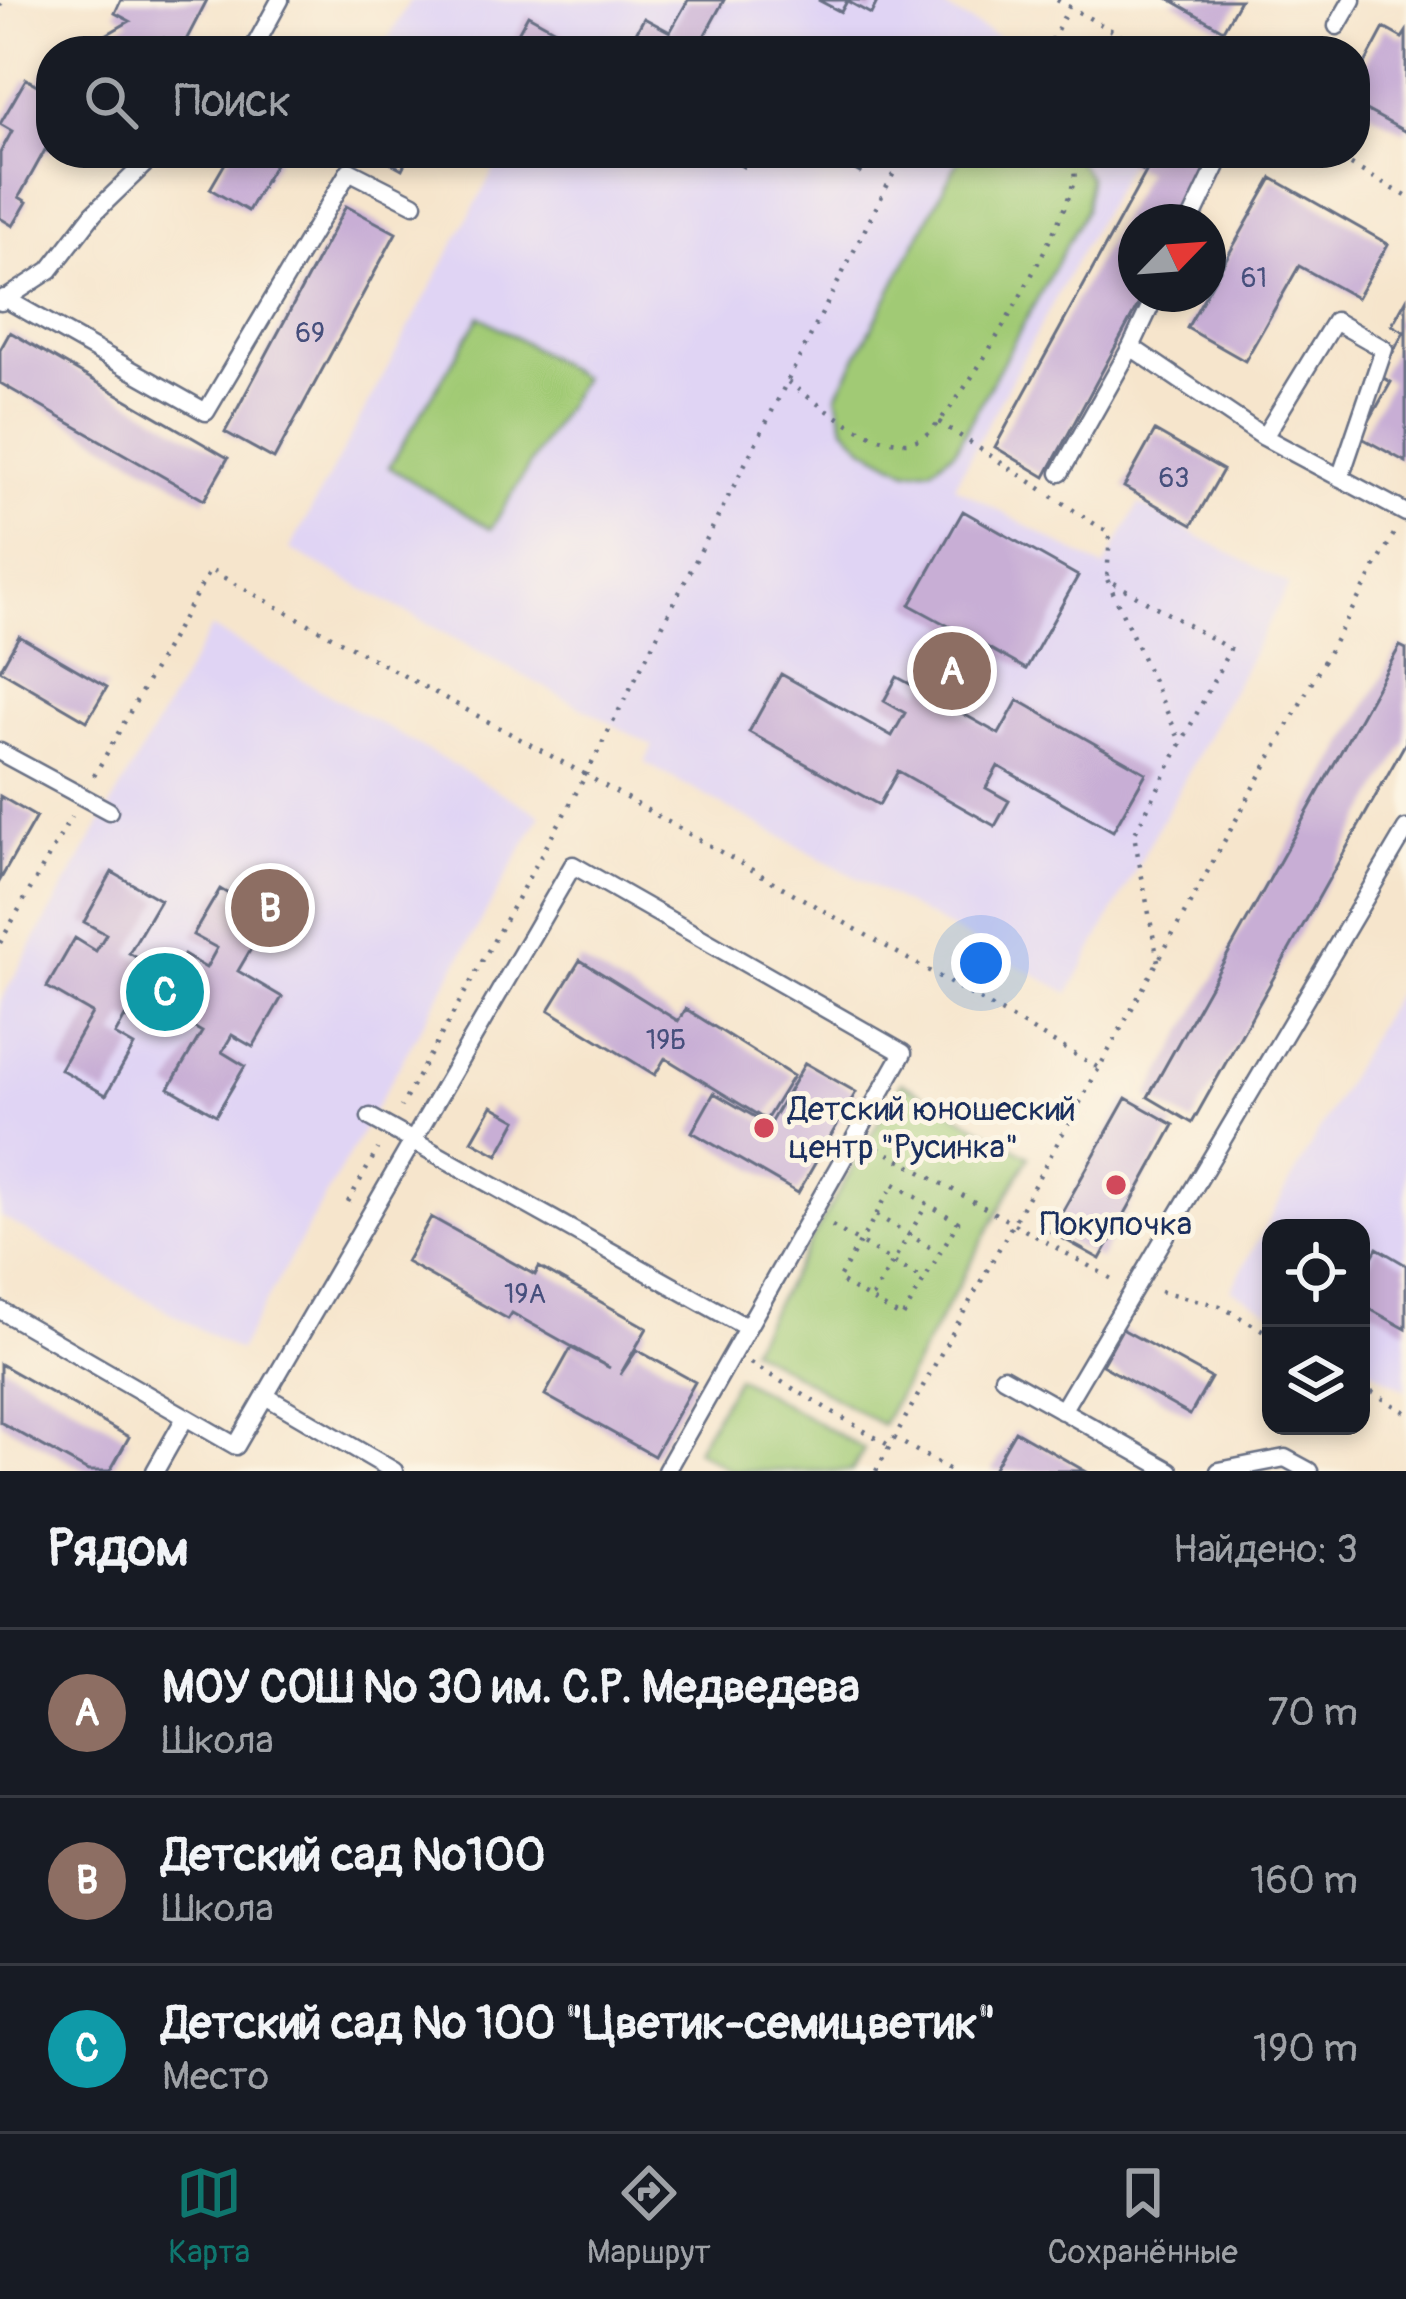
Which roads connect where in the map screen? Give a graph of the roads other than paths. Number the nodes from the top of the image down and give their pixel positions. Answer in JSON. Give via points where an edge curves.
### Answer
{"nodes":[{"id":1,"x":280,"y":0,"type":"edge"},
{"id":2,"x":1352,"y":0,"type":"edge"},
{"id":3,"x":1336,"y":26,"type":"dead end"},
{"id":4,"x":260,"y":36,"type":"edge"},
{"id":5,"x":141,"y":168,"type":"edge"},
{"id":6,"x":1216,"y":168,"type":"edge"},
{"id":7,"x":414,"y":204,"type":"dead end"},
{"id":8,"x":1199,"y":204,"type":"edge"},
{"id":9,"x":2,"y":300,"type":"edge"},
{"id":10,"x":1148,"y":312,"type":"edge"},
{"id":11,"x":1131,"y":347,"type":"junction"},
{"id":12,"x":1264,"y":437,"type":"junction"},
{"id":13,"x":1060,"y":473,"type":"dead end"},
{"id":14,"x":1340,"y":478,"type":"junction"},
{"id":15,"x":1406,"y":512,"type":"edge"},
{"id":16,"x":0,"y":752,"type":"edge"},
{"id":17,"x":109,"y":811,"type":"dead end"},
{"id":18,"x":1406,"y":829,"type":"edge"},
{"id":19,"x":370,"y":1117,"type":"dead end"},
{"id":20,"x":415,"y":1142,"type":"junction"},
{"id":21,"x":0,"y":1310,"type":"edge"},
{"id":22,"x":746,"y":1327,"type":"junction"},
{"id":23,"x":1003,"y":1377,"type":"dead end"},
{"id":24,"x":267,"y":1397,"type":"junction"},
{"id":25,"x":1061,"y":1411,"type":"junction"},
{"id":26,"x":185,"y":1418,"type":"junction"},
{"id":27,"x":154,"y":1471,"type":"edge"},
{"id":28,"x":394,"y":1471,"type":"edge"},
{"id":29,"x":666,"y":1471,"type":"edge"},
{"id":30,"x":1170,"y":1471,"type":"edge"},
{"id":31,"x":1219,"y":1471,"type":"edge"},
{"id":32,"x":1309,"y":1471,"type":"edge"}],
"edges":[{"from":1,"to":4,"type":"lane"},
{"from":2,"to":3,"type":"lane"},
{"from":5,"to":9,"type":"lane","via":[[50,270]]},
{"from":6,"to":8,"type":"lane"},
{"from":7,"to":9,"type":"lane","via":[[350,170],[206,412]]},
{"from":10,"to":11,"type":"lane"},
{"from":11,"to":12,"type":"lane"},
{"from":11,"to":13,"type":"lane"},
{"from":12,"to":14,"type":"lane"},
{"from":12,"to":14,"type":"lane","via":[[1335,321],[1384,349]]},
{"from":14,"to":15,"type":"lane"},
{"from":16,"to":17,"type":"lane"},
{"from":18,"to":25,"type":"lane"},
{"from":19,"to":20,"type":"lane"},
{"from":20,"to":22,"type":"lane"},
{"from":20,"to":22,"type":"lane","via":[[573,865],[903,1053]]},
{"from":20,"to":24,"type":"lane"},
{"from":21,"to":26,"type":"lane"},
{"from":22,"to":29,"type":"lane"},
{"from":23,"to":25,"type":"lane"},
{"from":24,"to":26,"type":"lane","via":[[236,1446]]},
{"from":24,"to":28,"type":"lane"},
{"from":25,"to":30,"type":"lane"},
{"from":26,"to":27,"type":"lane"},
{"from":31,"to":32,"type":"lane","via":[[1285,1458]]}]}
